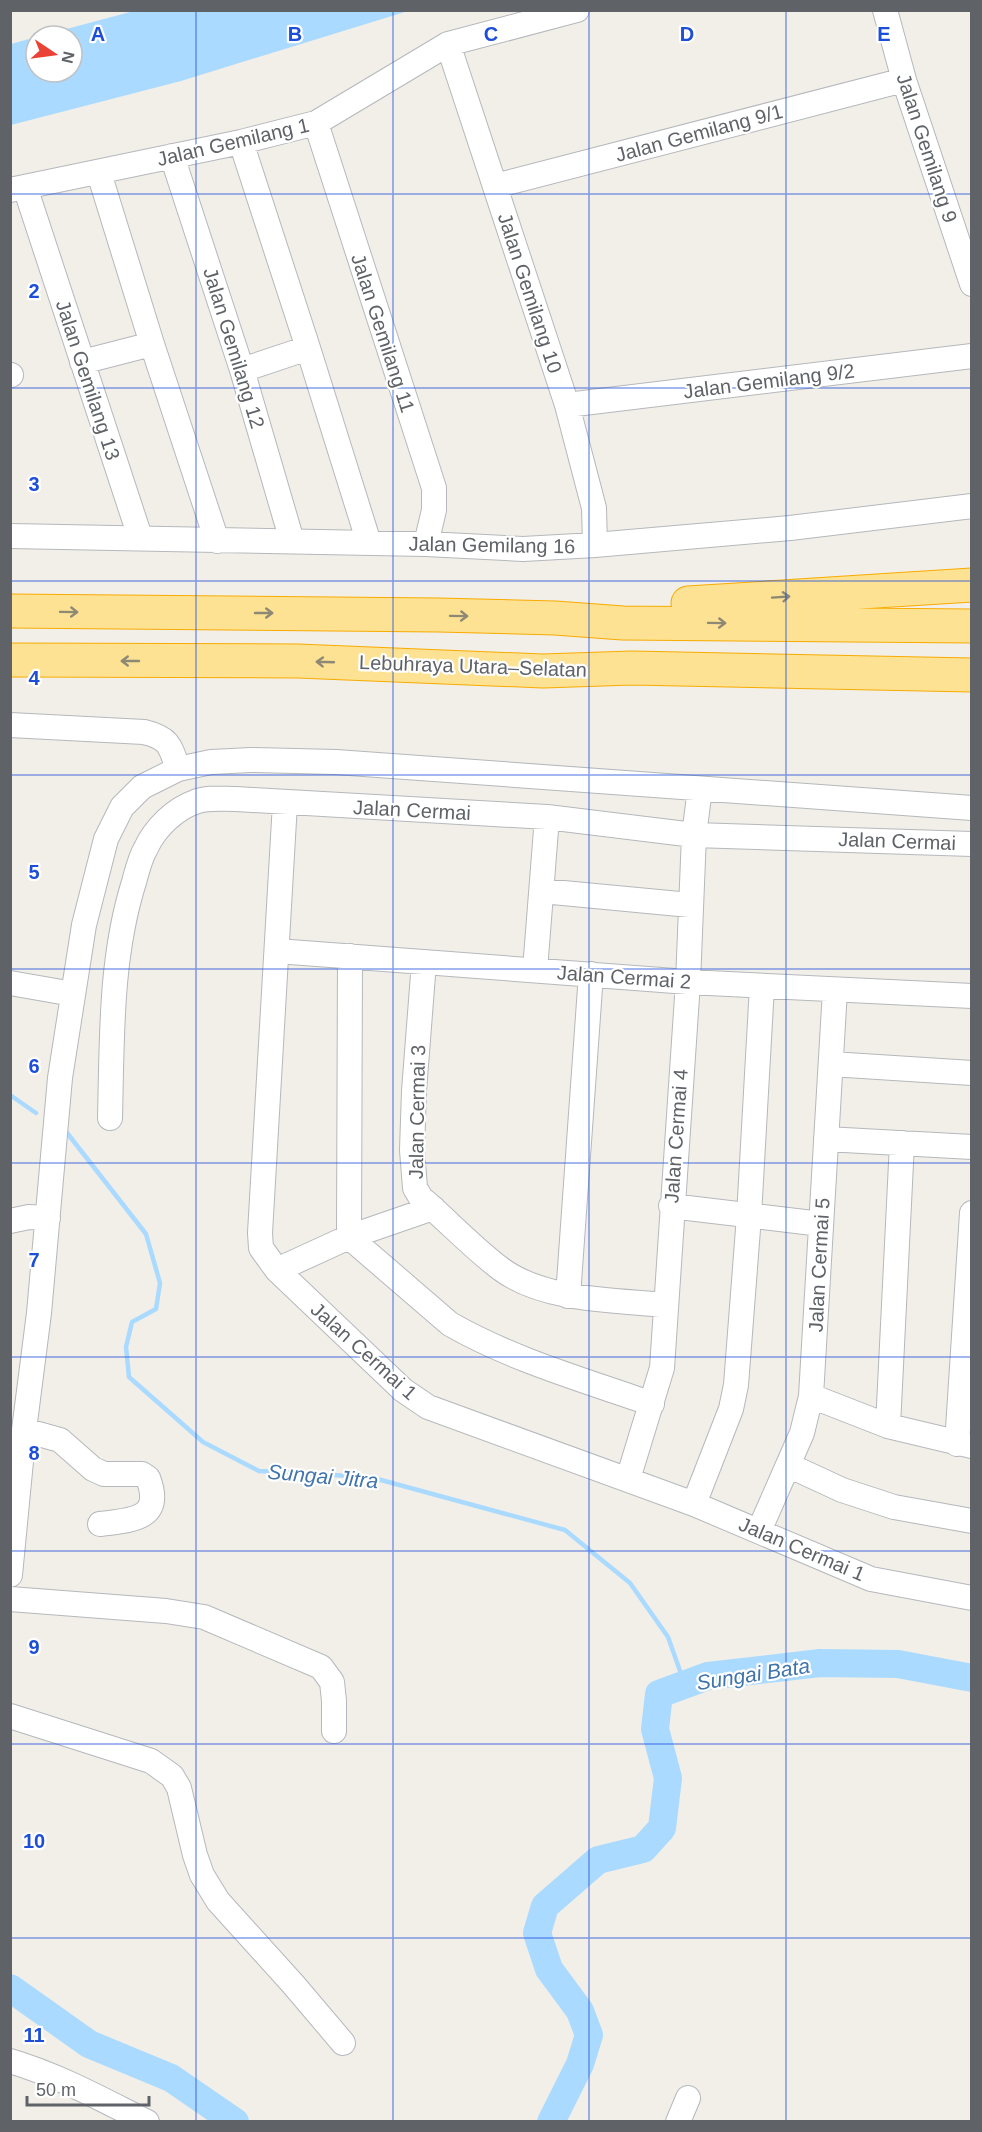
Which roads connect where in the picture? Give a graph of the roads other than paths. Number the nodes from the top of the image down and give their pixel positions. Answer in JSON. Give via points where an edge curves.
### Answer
{"nodes":[{"id":1,"x":577,"y":10,"type":"edge"},
{"id":2,"x":885,"y":10,"type":"edge"},
{"id":3,"x":448,"y":44,"type":"junction"},
{"id":4,"x":904,"y":80,"type":"junction"},
{"id":5,"x":316,"y":123,"type":"junction"},
{"id":6,"x":241,"y":142,"type":"junction"},
{"id":7,"x":172,"y":156,"type":"junction"},
{"id":8,"x":99,"y":173,"type":"junction"},
{"id":9,"x":495,"y":186,"type":"junction"},
{"id":10,"x":18,"y":189,"type":"edge"},
{"id":11,"x":972,"y":284,"type":"edge"},
{"id":12,"x":152,"y":344,"type":"junction"},
{"id":13,"x":308,"y":348,"type":"junction"},
{"id":14,"x":972,"y":356,"type":"edge"},
{"id":15,"x":82,"y":362,"type":"junction"},
{"id":16,"x":242,"y":370,"type":"junction"},
{"id":17,"x":567,"y":405,"type":"junction"},
{"id":18,"x":972,"y":506,"type":"edge"},
{"id":19,"x":10,"y":536,"type":"edge"},
{"id":20,"x":140,"y":537,"type":"junction"},
{"id":21,"x":292,"y":541,"type":"junction"},
{"id":22,"x":217,"y":542,"type":"junction"},
{"id":23,"x":369,"y":543,"type":"junction"},
{"id":24,"x":426,"y":544,"type":"junction"},
{"id":25,"x":595,"y":545,"type":"junction"},
{"id":26,"x":972,"y":585,"type":"edge"},
{"id":27,"x":10,"y":611,"type":"edge"},
{"id":28,"x":555,"y":618,"type":"junction"},
{"id":29,"x":972,"y":626,"type":"edge"},
{"id":30,"x":10,"y":660,"type":"edge"},
{"id":31,"x":543,"y":671,"type":"junction"},
{"id":32,"x":972,"y":675,"type":"edge"},
{"id":33,"x":972,"y":694,"type":"edge"},
{"id":34,"x":10,"y":725,"type":"edge"},
{"id":35,"x":178,"y":769,"type":"junction"},
{"id":36,"x":700,"y":789,"type":"junction"},
{"id":37,"x":285,"y":804,"type":"junction"},
{"id":38,"x":972,"y":808,"type":"edge"},
{"id":39,"x":548,"y":817,"type":"junction"},
{"id":40,"x":694,"y":835,"type":"junction"},
{"id":41,"x":972,"y":844,"type":"edge"},
{"id":42,"x":542,"y":891,"type":"junction"},
{"id":43,"x":690,"y":905,"type":"junction"},
{"id":44,"x":277,"y":951,"type":"junction"},
{"id":45,"x":350,"y":956,"type":"junction"},
{"id":46,"x":424,"y":962,"type":"junction"},
{"id":47,"x":535,"y":970,"type":"junction"},
{"id":48,"x":591,"y":975,"type":"junction"},
{"id":49,"x":688,"y":982,"type":"junction"},
{"id":50,"x":10,"y":983,"type":"edge"},
{"id":51,"x":762,"y":986,"type":"junction"},
{"id":52,"x":836,"y":990,"type":"junction"},
{"id":53,"x":73,"y":994,"type":"junction"},
{"id":54,"x":972,"y":996,"type":"edge"},
{"id":55,"x":831,"y":1064,"type":"junction"},
{"id":56,"x":972,"y":1073,"type":"edge"},
{"id":57,"x":110,"y":1118,"type":"dead end"},
{"id":58,"x":826,"y":1138,"type":"junction"},
{"id":59,"x":902,"y":1143,"type":"junction"},
{"id":60,"x":972,"y":1146,"type":"edge"},
{"id":61,"x":671,"y":1206,"type":"junction"},
{"id":62,"x":433,"y":1208,"type":"junction"},
{"id":63,"x":972,"y":1213,"type":"edge"},
{"id":64,"x":749,"y":1216,"type":"junction"},
{"id":65,"x":48,"y":1218,"type":"junction"},
{"id":66,"x":10,"y":1221,"type":"edge"},
{"id":67,"x":821,"y":1224,"type":"junction"},
{"id":68,"x":349,"y":1237,"type":"junction"},
{"id":69,"x":277,"y":1270,"type":"junction"},
{"id":70,"x":568,"y":1296,"type":"junction"},
{"id":71,"x":666,"y":1305,"type":"junction"},
{"id":72,"x":811,"y":1396,"type":"junction"},
{"id":73,"x":652,"y":1404,"type":"junction"},
{"id":74,"x":888,"y":1426,"type":"junction"},
{"id":75,"x":24,"y":1430,"type":"junction"},
{"id":76,"x":964,"y":1445,"type":"edge"},
{"id":77,"x":788,"y":1465,"type":"junction"},
{"id":78,"x":628,"y":1479,"type":"junction"},
{"id":79,"x":694,"y":1504,"type":"junction"},
{"id":80,"x":972,"y":1521,"type":"edge"},
{"id":81,"x":100,"y":1524,"type":"dead end"},
{"id":82,"x":759,"y":1531,"type":"junction"},
{"id":83,"x":10,"y":1575,"type":"edge"},
{"id":84,"x":972,"y":1598,"type":"edge"},
{"id":85,"x":10,"y":1599,"type":"edge"},
{"id":86,"x":10,"y":1716,"type":"edge"},
{"id":87,"x":334,"y":1731,"type":"dead end"},
{"id":88,"x":343,"y":2043,"type":"dead end"},
{"id":89,"x":10,"y":2061,"type":"edge"},
{"id":90,"x":688,"y":2098,"type":"dead end"},
{"id":91,"x":147,"y":2121,"type":"edge"},
{"id":92,"x":678,"y":2121,"type":"edge"}],
"edges":[{"from":1,"to":3,"type":"street","name":"Jalan Gemilang 1"},
{"from":2,"to":4,"type":"street","name":"Jalan Gemilang 9"},
{"from":3,"to":5,"type":"street","name":"Jalan Gemilang 1"},
{"from":3,"to":9,"type":"street","name":"Jalan Gemilang 10"},
{"from":4,"to":9,"type":"street","name":"Jalan Gemilang 9/1"},
{"from":4,"to":11,"type":"street","name":"Jalan Gemilang 9"},
{"from":5,"to":6,"type":"street","name":"Jalan Gemilang 1"},
{"from":5,"to":24,"type":"street","name":"Jalan Gemilang 11","via":[[434,488],[434,510]]},
{"from":6,"to":7,"type":"street","name":"Jalan Gemilang 1"},
{"from":6,"to":13,"type":"street"},
{"from":7,"to":8,"type":"street","name":"Jalan Gemilang 1"},
{"from":7,"to":16,"type":"street","name":"Jalan Gemilang 12"},
{"from":8,"to":10,"type":"street","name":"Jalan Gemilang 1"},
{"from":8,"to":12,"type":"street"},
{"from":9,"to":17,"type":"street","name":"Jalan Gemilang 10"},
{"from":10,"to":15,"type":"street","name":"Jalan Gemilang 13"},
{"from":12,"to":15,"type":"street"},
{"from":12,"to":22,"type":"street"},
{"from":13,"to":16,"type":"street"},
{"from":13,"to":23,"type":"street"},
{"from":14,"to":17,"type":"street","name":"Jalan Gemilang 9/2"},
{"from":15,"to":20,"type":"street","name":"Jalan Gemilang 13"},
{"from":16,"to":21,"type":"street","name":"Jalan Gemilang 12"},
{"from":17,"to":25,"type":"street","name":"Jalan Gemilang 10","via":[[594,508]]},
{"from":18,"to":25,"type":"street","name":"Jalan Gemilang 16","via":[[790,528]]},
{"from":19,"to":20,"type":"street","name":"Jalan Gemilang 16"},
{"from":20,"to":22,"type":"street","name":"Jalan Gemilang 16"},
{"from":21,"to":22,"type":"street","name":"Jalan Gemilang 16"},
{"from":21,"to":23,"type":"street","name":"Jalan Gemilang 16"},
{"from":23,"to":24,"type":"street","name":"Jalan Gemilang 16"},
{"from":24,"to":25,"type":"street","name":"Jalan Gemilang 16","via":[[523,549]]},
{"from":28,"to":26,"type":"highway","one_way":true,"via":[[629,606]]},
{"from":27,"to":28,"type":"highway","one_way":true},
{"from":28,"to":29,"type":"highway","one_way":true,"via":[[623,623]]},
{"from":31,"to":30,"type":"highway","name":"Lebuhraya Utara–Selatan","one_way":true,"via":[[298,661]]},
{"from":31,"to":32,"type":"highway","name":"Lebuhraya Utara–Selatan","via":[[632,668]]},
{"from":31,"to":33,"type":"highway","via":[[632,683]]},
{"from":34,"to":35,"type":"street","via":[[160,736],[170,745]]},
{"from":35,"to":36,"type":"street","via":[[250,760],[336,762]]},
{"from":35,"to":53,"type":"street","via":[[142,787],[122,807],[106,839],[93,882]]},
{"from":36,"to":38,"type":"street"},
{"from":36,"to":40,"type":"street","name":"Jalan Cermai 4"},
{"from":37,"to":39,"type":"street","name":"Jalan Cermai"},
{"from":37,"to":44,"type":"street","name":"Jalan Cermai 1"},
{"from":37,"to":57,"type":"street","name":"Jalan Cermai","via":[[236,799],[197,801],[175,813],[146,847],[122,927],[113,1006]]},
{"from":39,"to":40,"type":"street","name":"Jalan Cermai"},
{"from":39,"to":42,"type":"street"},
{"from":40,"to":41,"type":"street","name":"Jalan Cermai"},
{"from":40,"to":43,"type":"street","name":"Jalan Cermai 4"},
{"from":42,"to":43,"type":"street"},
{"from":42,"to":47,"type":"street"},
{"from":43,"to":49,"type":"street","name":"Jalan Cermai 4"},
{"from":44,"to":45,"type":"street","name":"Jalan Cermai 2"},
{"from":44,"to":69,"type":"street","name":"Jalan Cermai 1","via":[[260,1233],[261,1248]]},
{"from":45,"to":46,"type":"street","name":"Jalan Cermai 2"},
{"from":45,"to":68,"type":"street"},
{"from":46,"to":47,"type":"street","name":"Jalan Cermai 2"},
{"from":46,"to":62,"type":"street","name":"Jalan Cermai 3","via":[[412,1174],[415,1188]]},
{"from":47,"to":48,"type":"street","name":"Jalan Cermai 2"},
{"from":48,"to":49,"type":"street","name":"Jalan Cermai 2"},
{"from":48,"to":70,"type":"street"},
{"from":49,"to":51,"type":"street","name":"Jalan Cermai 2"},
{"from":49,"to":61,"type":"street","name":"Jalan Cermai 4"},
{"from":50,"to":53,"type":"street"},
{"from":51,"to":52,"type":"street","name":"Jalan Cermai 2"},
{"from":51,"to":64,"type":"street"},
{"from":52,"to":54,"type":"street","name":"Jalan Cermai 2"},
{"from":52,"to":55,"type":"street","name":"Jalan Cermai 5"},
{"from":53,"to":65,"type":"street","via":[[60,1078]]},
{"from":55,"to":56,"type":"street"},
{"from":55,"to":58,"type":"street","name":"Jalan Cermai 5"},
{"from":58,"to":59,"type":"street"},
{"from":58,"to":67,"type":"street","name":"Jalan Cermai 5"},
{"from":59,"to":60,"type":"street"},
{"from":59,"to":74,"type":"street"},
{"from":61,"to":64,"type":"street"},
{"from":61,"to":71,"type":"street","name":"Jalan Cermai 4"},
{"from":62,"to":68,"type":"street"},
{"from":62,"to":70,"type":"street","name":"Jalan Cermai 3","via":[[502,1270]]},
{"from":63,"to":76,"type":"street"},
{"from":64,"to":67,"type":"street"},
{"from":64,"to":79,"type":"street","via":[[736,1385]]},
{"from":65,"to":66,"type":"street"},
{"from":65,"to":75,"type":"street"},
{"from":67,"to":72,"type":"street","name":"Jalan Cermai 5"},
{"from":68,"to":69,"type":"street"},
{"from":68,"to":73,"type":"street","via":[[458,1329],[497,1349]]},
{"from":69,"to":78,"type":"street","name":"Jalan Cermai 1","via":[[418,1401]]},
{"from":70,"to":71,"type":"street","name":"Jalan Cermai 3"},
{"from":71,"to":73,"type":"street","name":"Jalan Cermai 4","via":[[662,1368]]},
{"from":72,"to":74,"type":"street"},
{"from":72,"to":77,"type":"street","name":"Jalan Cermai 5","via":[[802,1433]]},
{"from":73,"to":78,"type":"street","name":"Jalan Cermai 4"},
{"from":74,"to":76,"type":"street"},
{"from":75,"to":81,"type":"street","via":[[60,1440],[104,1474],[142,1474],[148,1478],[152,1496],[146,1514],[135,1520]]},
{"from":75,"to":83,"type":"street"},
{"from":77,"to":80,"type":"street","via":[[894,1507]]},
{"from":77,"to":82,"type":"street","name":"Jalan Cermai 5"},
{"from":78,"to":79,"type":"street","name":"Jalan Cermai 1"},
{"from":79,"to":82,"type":"street","name":"Jalan Cermai 1"},
{"from":82,"to":84,"type":"street","name":"Jalan Cermai 1","via":[[871,1579]]},
{"from":85,"to":87,"type":"street","via":[[204,1617],[321,1667],[332,1682]]},
{"from":86,"to":88,"type":"street","via":[[151,1761],[172,1776],[179,1788],[195,1855],[209,1887]]},
{"from":89,"to":91,"type":"street","via":[[53,2075]]},
{"from":90,"to":92,"type":"street"}]}
